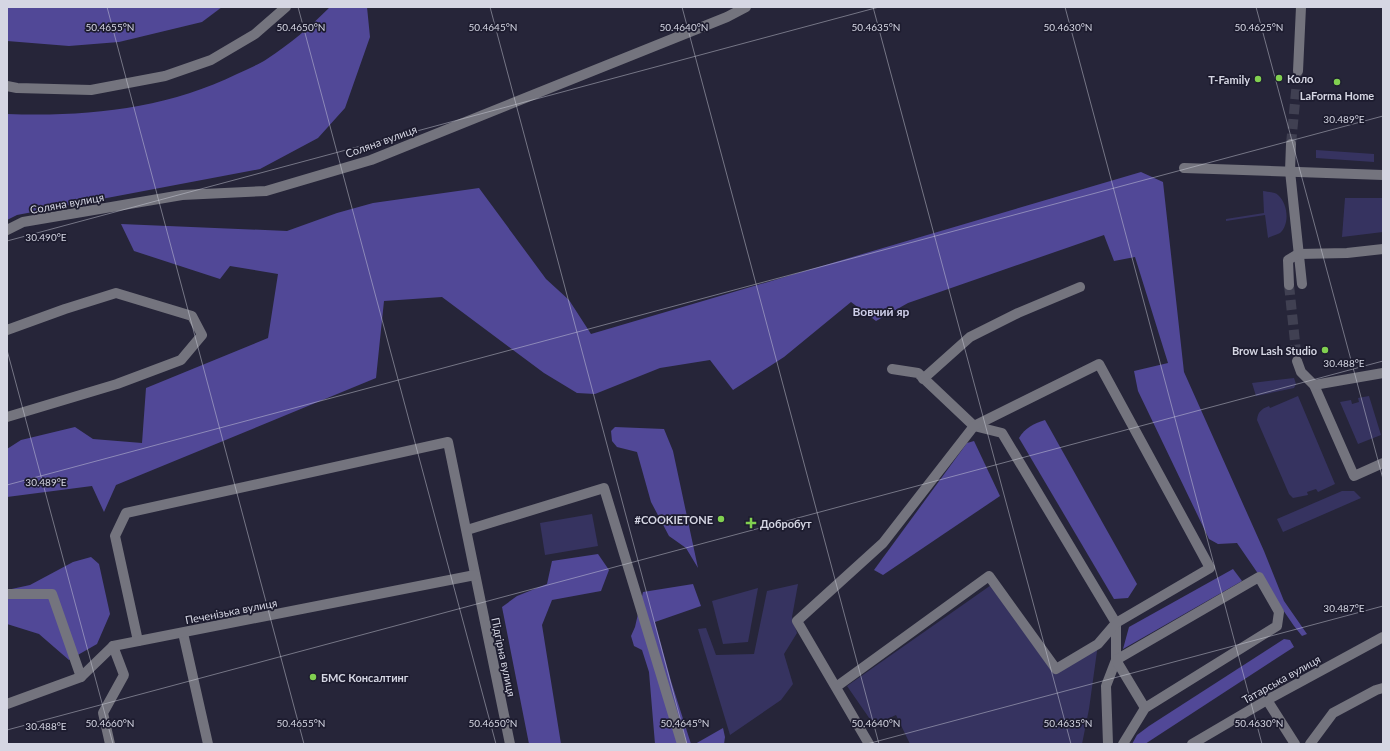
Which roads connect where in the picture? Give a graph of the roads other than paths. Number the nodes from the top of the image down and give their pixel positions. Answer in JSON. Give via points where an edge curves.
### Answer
{"nodes":[{"id":1,"x":286,"y":7,"type":"edge"},
{"id":2,"x":746,"y":7,"type":"edge"},
{"id":3,"x":1301,"y":7,"type":"edge"},
{"id":4,"x":1298,"y":71,"type":"tunnel mouth"},
{"id":5,"x":7,"y":86,"type":"edge"},
{"id":6,"x":1291,"y":144,"type":"tunnel mouth"},
{"id":7,"x":1184,"y":168,"type":"dead end"},
{"id":8,"x":1290,"y":171,"type":"junction"},
{"id":9,"x":1383,"y":175,"type":"edge"},
{"id":10,"x":7,"y":230,"type":"edge"},
{"id":11,"x":1383,"y":249,"type":"edge"},
{"id":12,"x":1298,"y":254,"type":"junction"},
{"id":13,"x":1289,"y":284,"type":"tunnel mouth"},
{"id":14,"x":1302,"y":284,"type":"dead end"},
{"id":15,"x":1080,"y":287,"type":"dead end"},
{"id":16,"x":7,"y":330,"type":"edge"},
{"id":17,"x":1297,"y":361,"type":"tunnel mouth"},
{"id":18,"x":892,"y":369,"type":"dead end"},
{"id":19,"x":1383,"y":373,"type":"edge"},
{"id":20,"x":923,"y":379,"type":"junction"},
{"id":21,"x":1314,"y":385,"type":"junction"},
{"id":22,"x":7,"y":417,"type":"edge"},
{"id":23,"x":974,"y":426,"type":"junction"},
{"id":24,"x":1383,"y":463,"type":"edge"},
{"id":25,"x":467,"y":530,"type":"junction"},
{"id":26,"x":475,"y":575,"type":"junction"},
{"id":27,"x":7,"y":594,"type":"edge"},
{"id":28,"x":1116,"y":623,"type":"junction"},
{"id":29,"x":183,"y":633,"type":"junction"},
{"id":30,"x":1383,"y":637,"type":"edge"},
{"id":31,"x":138,"y":641,"type":"junction"},
{"id":32,"x":113,"y":646,"type":"junction"},
{"id":33,"x":1116,"y":660,"type":"junction"},
{"id":34,"x":81,"y":677,"type":"junction"},
{"id":35,"x":836,"y":687,"type":"junction"},
{"id":36,"x":1383,"y":688,"type":"edge"},
{"id":37,"x":1267,"y":700,"type":"junction"},
{"id":38,"x":7,"y":704,"type":"edge"},
{"id":39,"x":1145,"y":708,"type":"junction"},
{"id":40,"x":110,"y":744,"type":"edge"},
{"id":41,"x":208,"y":744,"type":"edge"},
{"id":42,"x":510,"y":744,"type":"edge"},
{"id":43,"x":682,"y":744,"type":"edge"},
{"id":44,"x":869,"y":744,"type":"edge"},
{"id":45,"x":1108,"y":744,"type":"edge"},
{"id":46,"x":1123,"y":744,"type":"edge"},
{"id":47,"x":1192,"y":744,"type":"edge"},
{"id":48,"x":1295,"y":744,"type":"edge"},
{"id":49,"x":1310,"y":744,"type":"edge"}],
"edges":[{"from":1,"to":5,"type":"street","via":[[255,34],[211,60],[165,76],[90,90]]},
{"from":2,"to":10,"type":"street","name":"Соляна вулиця","via":[[727,18],[364,162],[266,191],[182,195],[23,222]]},
{"from":3,"to":4,"type":"street"},
{"from":6,"to":8,"type":"street"},
{"from":7,"to":8,"type":"street"},
{"from":8,"to":9,"type":"street"},
{"from":8,"to":12,"type":"street"},
{"from":11,"to":12,"type":"street"},
{"from":12,"to":13,"type":"street","via":[[1288,260]]},
{"from":12,"to":14,"type":"street"},
{"from":15,"to":20,"type":"street","via":[[970,337]]},
{"from":16,"to":22,"type":"street","via":[[116,293],[192,316],[202,335],[181,360],[117,384]]},
{"from":17,"to":21,"type":"street","via":[[1301,372]]},
{"from":18,"to":20,"type":"street","via":[[918,374]]},
{"from":19,"to":21,"type":"street"},
{"from":20,"to":23,"type":"street"},
{"from":21,"to":24,"type":"street","via":[[1354,476]]},
{"from":23,"to":28,"type":"street","via":[[1002,433]]},
{"from":23,"to":28,"type":"street","via":[[1099,364],[1210,568]]},
{"from":23,"to":35,"type":"street","via":[[883,543],[797,621]]},
{"from":25,"to":26,"type":"street","name":"Підгірна вулиця"},
{"from":25,"to":31,"type":"street","name":"Підгірна вулиця","via":[[448,442],[126,514],[115,536]]},
{"from":25,"to":43,"type":"street","via":[[604,488]]},
{"from":26,"to":29,"type":"street","name":"Печенізька вулиця"},
{"from":26,"to":42,"type":"street","name":"Підгірна вулиця"},
{"from":27,"to":34,"type":"street","via":[[52,594]]},
{"from":28,"to":33,"type":"street"},
{"from":28,"to":35,"type":"street","via":[[1098,644],[1056,669],[989,576]]},
{"from":29,"to":31,"type":"street","name":"Печенізька вулиця"},
{"from":29,"to":41,"type":"street"},
{"from":30,"to":37,"type":"street","name":"Татарська вулиця"},
{"from":31,"to":32,"type":"street","name":"Печенізька вулиця"},
{"from":32,"to":34,"type":"street"},
{"from":32,"to":40,"type":"street","via":[[124,675],[103,713]]},
{"from":33,"to":39,"type":"street"},
{"from":33,"to":39,"type":"street","via":[[1259,577],[1279,612],[1277,626]]},
{"from":33,"to":45,"type":"street","via":[[1106,686]]},
{"from":34,"to":38,"type":"street"},
{"from":35,"to":44,"type":"street"},
{"from":36,"to":49,"type":"street","via":[[1333,713]]},
{"from":37,"to":47,"type":"street","name":"Татарська вулиця"},
{"from":37,"to":48,"type":"street"},
{"from":39,"to":46,"type":"street"}]}
